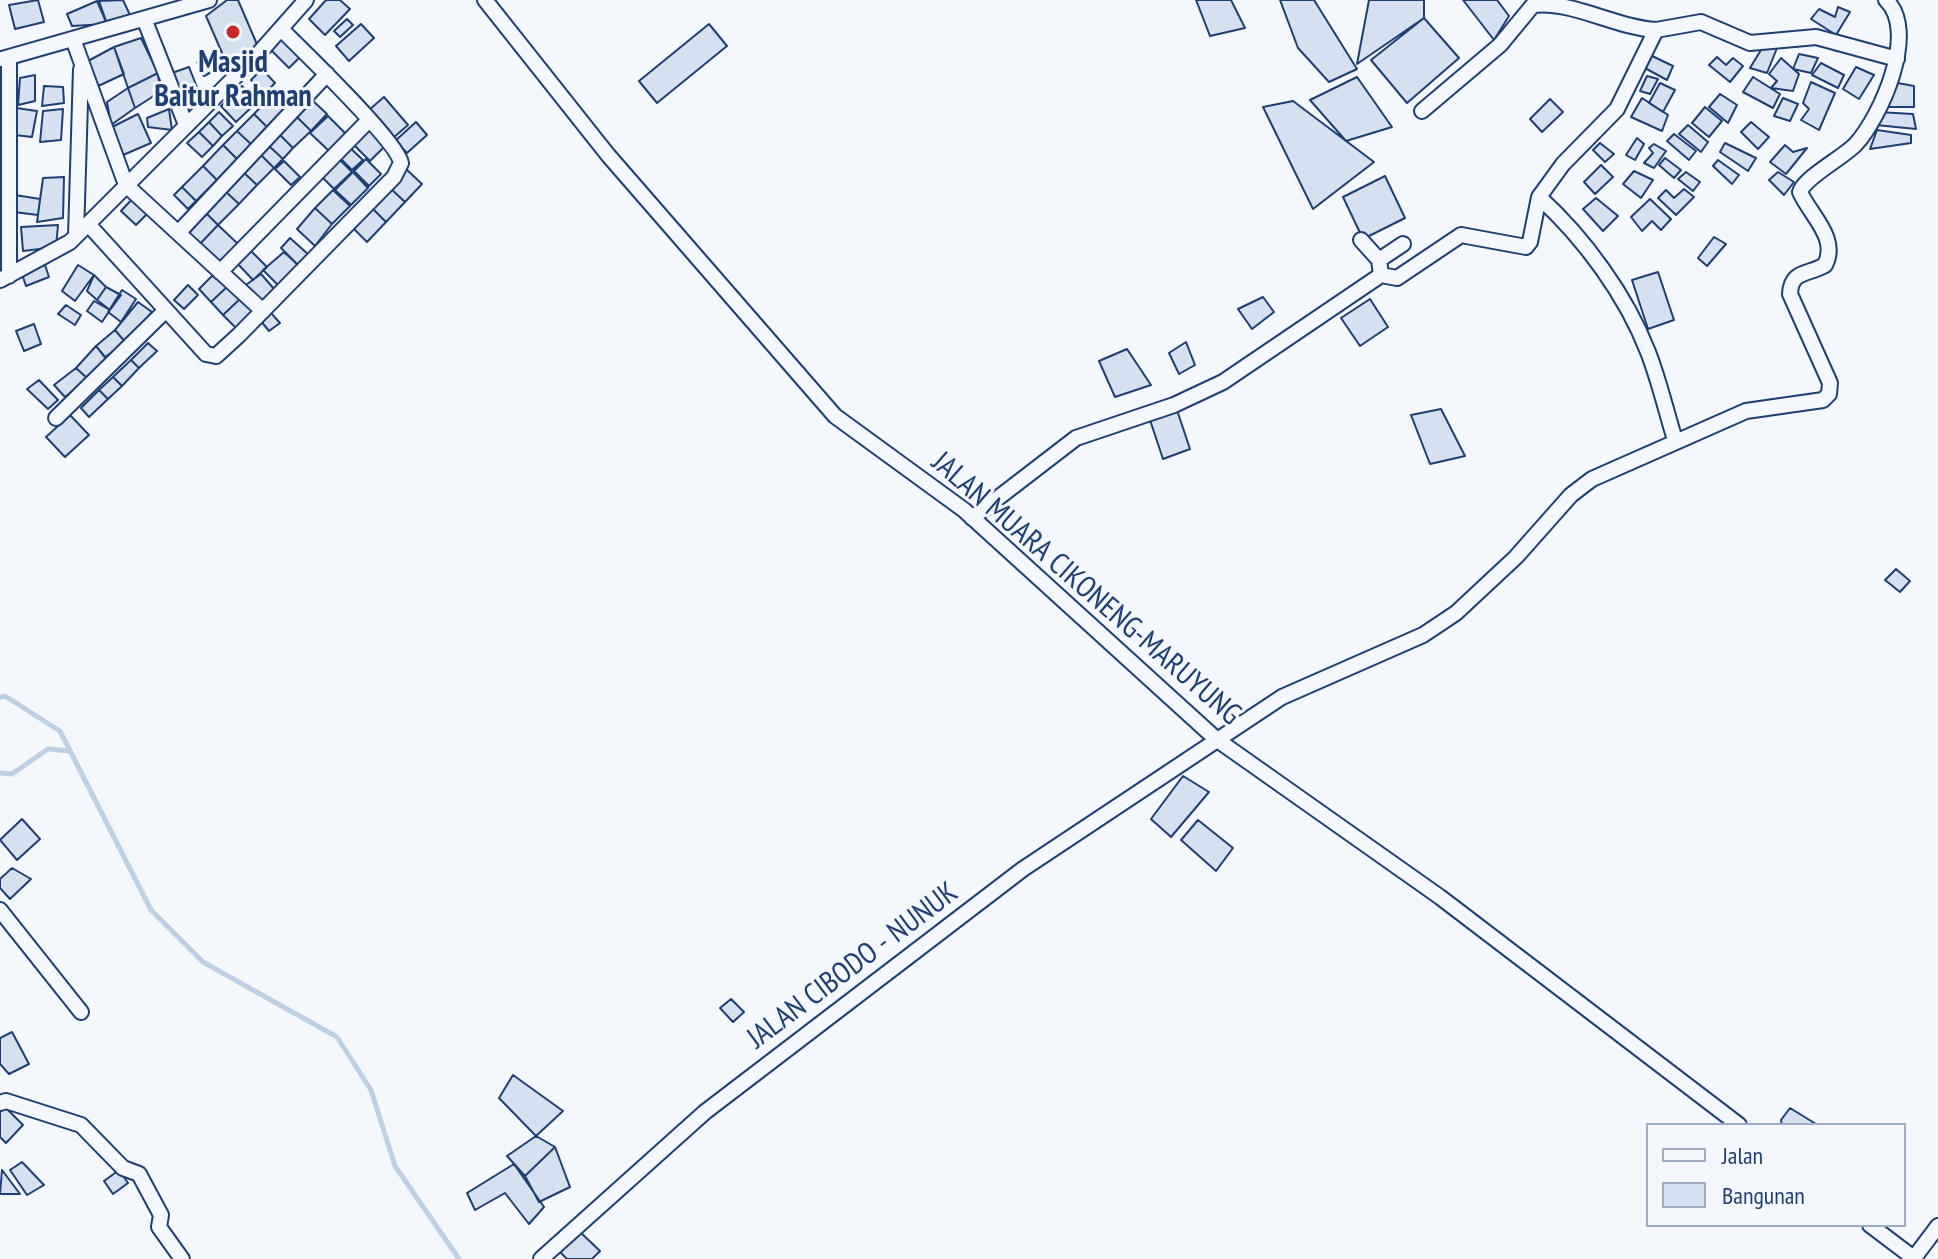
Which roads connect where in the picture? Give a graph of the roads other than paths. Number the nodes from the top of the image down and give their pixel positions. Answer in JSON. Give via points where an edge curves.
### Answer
{"nodes":[{"id":1,"x":209,"y":0,"type":"edge"},
{"id":2,"x":306,"y":0,"type":"edge"},
{"id":3,"x":485,"y":0,"type":"edge"},
{"id":4,"x":1886,"y":0,"type":"edge"},
{"id":5,"x":145,"y":21,"type":"junction"},
{"id":6,"x":281,"y":29,"type":"junction"},
{"id":7,"x":1656,"y":30,"type":"junction"},
{"id":8,"x":73,"y":39,"type":"junction"},
{"id":9,"x":5,"y":58,"type":"edge"},
{"id":10,"x":1897,"y":59,"type":"junction"},
{"id":11,"x":81,"y":63,"type":"junction"},
{"id":12,"x":327,"y":74,"type":"junction"},
{"id":13,"x":1422,"y":111,"type":"dead end"},
{"id":14,"x":369,"y":120,"type":"junction"},
{"id":15,"x":186,"y":125,"type":"junction"},
{"id":16,"x":126,"y":185,"type":"junction"},
{"id":17,"x":1539,"y":197,"type":"junction"},
{"id":18,"x":88,"y":224,"type":"junction"},
{"id":19,"x":179,"y":232,"type":"junction"},
{"id":20,"x":76,"y":236,"type":"junction"},
{"id":21,"x":1361,"y":240,"type":"dead end"},
{"id":22,"x":1403,"y":244,"type":"dead end"},
{"id":23,"x":1380,"y":268,"type":"junction"},
{"id":24,"x":220,"y":272,"type":"junction"},
{"id":25,"x":4,"y":278,"type":"edge"},
{"id":26,"x":166,"y":310,"type":"junction"},
{"id":27,"x":263,"y":311,"type":"junction"},
{"id":28,"x":56,"y":418,"type":"dead end"},
{"id":29,"x":1675,"y":440,"type":"junction"},
{"id":30,"x":972,"y":518,"type":"junction"},
{"id":31,"x":1216,"y":739,"type":"junction"},
{"id":32,"x":0,"y":910,"type":"edge"},
{"id":33,"x":81,"y":1012,"type":"dead end"},
{"id":34,"x":0,"y":1103,"type":"edge"},
{"id":35,"x":1736,"y":1123,"type":"edge"},
{"id":36,"x":1938,"y":1226,"type":"edge"},
{"id":37,"x":1873,"y":1227,"type":"edge"},
{"id":38,"x":182,"y":1259,"type":"edge"},
{"id":39,"x":541,"y":1259,"type":"edge"},
{"id":40,"x":1914,"y":1259,"type":"edge"}],
"edges":[{"from":1,"to":5,"type":"street"},
{"from":2,"to":6,"type":"street"},
{"from":3,"to":30,"type":"street","name":"JALAN MUARA CIKONENG-MARUYUNG","via":[[608,155],[835,416]]},
{"from":4,"to":10,"type":"street","via":[[1900,19]]},
{"from":5,"to":8,"type":"street"},
{"from":5,"to":15,"type":"street"},
{"from":6,"to":12,"type":"street"},
{"from":6,"to":15,"type":"street"},
{"from":7,"to":10,"type":"street","via":[[1701,22],[1750,43],[1816,37]]},
{"from":7,"to":13,"type":"street","via":[[1533,5],[1500,45]]},
{"from":7,"to":17,"type":"street","via":[[1617,109]]},
{"from":8,"to":9,"type":"street"},
{"from":8,"to":11,"type":"street"},
{"from":9,"to":25,"type":"street"},
{"from":10,"to":29,"type":"street","name":"JALAN CIBODO - NUNUK","via":[[1864,135],[1804,182],[1800,192],[1830,250],[1825,265],[1793,279],[1790,294],[1826,372],[1829,394],[1815,403],[1746,411]]},
{"from":11,"to":16,"type":"street"},
{"from":11,"to":20,"type":"street"},
{"from":12,"to":14,"type":"street"},
{"from":12,"to":19,"type":"street"},
{"from":14,"to":24,"type":"street"},
{"from":14,"to":27,"type":"street","via":[[400,157],[400,169]]},
{"from":15,"to":16,"type":"street"},
{"from":16,"to":18,"type":"street"},
{"from":16,"to":19,"type":"street"},
{"from":17,"to":23,"type":"street","via":[[1526,247],[1461,235],[1397,278]]},
{"from":17,"to":29,"type":"street","via":[[1568,223],[1621,299],[1648,351]]},
{"from":18,"to":20,"type":"street"},
{"from":18,"to":26,"type":"street"},
{"from":19,"to":24,"type":"street"},
{"from":20,"to":25,"type":"street"},
{"from":21,"to":23,"type":"street"},
{"from":22,"to":23,"type":"street"},
{"from":23,"to":30,"type":"street","via":[[1223,382],[1174,405],[1076,438]]},
{"from":24,"to":27,"type":"street"},
{"from":26,"to":27,"type":"street","via":[[211,357]]},
{"from":26,"to":28,"type":"street"},
{"from":29,"to":31,"type":"street","name":"JALAN CIBODO - NUNUK","via":[[1592,479],[1571,495],[1486,588],[1423,635],[1282,697]]},
{"from":30,"to":31,"type":"street","name":"JALAN MUARA CIKONENG-MARUYUNG"},
{"from":31,"to":35,"type":"street","name":"JALAN MUARA CIKONENG-MARUYUNG","via":[[1440,897]]},
{"from":31,"to":39,"type":"street","name":"JALAN CIBODO - NUNUK","via":[[1023,869],[717,1103]]},
{"from":32,"to":33,"type":"street"},
{"from":34,"to":38,"type":"street","via":[[72,1120],[123,1168],[139,1174],[161,1215],[159,1227]]},
{"from":36,"to":40,"type":"street"},
{"from":37,"to":40,"type":"street"}]}
